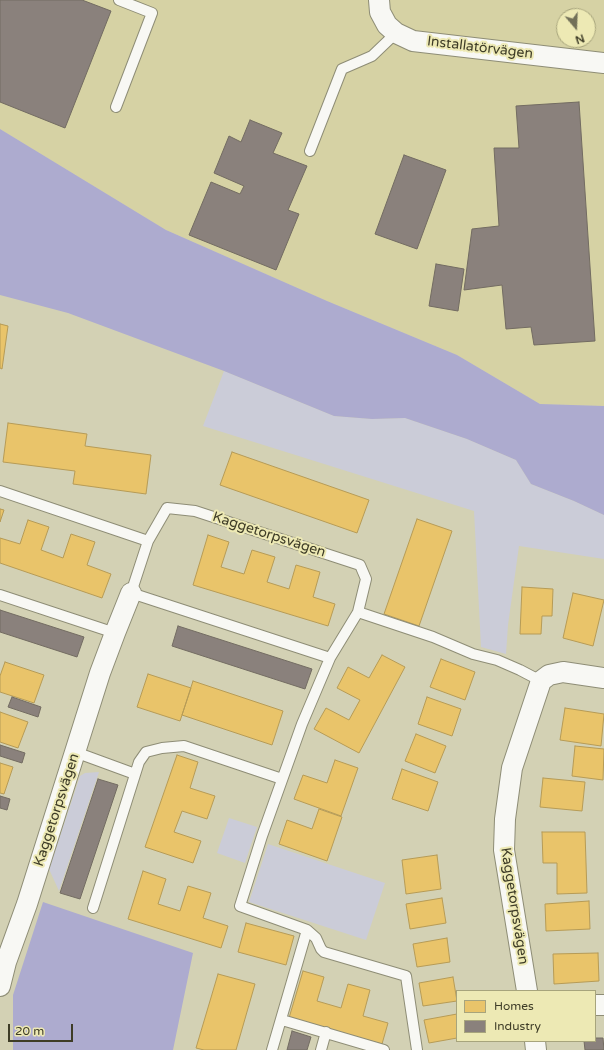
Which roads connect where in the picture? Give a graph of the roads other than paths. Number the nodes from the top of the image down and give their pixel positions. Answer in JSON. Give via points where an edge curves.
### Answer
{"nodes":[{"id":1,"x":119,"y":0,"type":"edge"},
{"id":2,"x":379,"y":0,"type":"edge"},
{"id":3,"x":396,"y":33,"type":"junction"},
{"id":4,"x":604,"y":63,"type":"edge"},
{"id":5,"x":116,"y":107,"type":"dead end"},
{"id":6,"x":310,"y":151,"type":"dead end"},
{"id":7,"x":0,"y":492,"type":"edge"},
{"id":8,"x":148,"y":542,"type":"junction"},
{"id":9,"x":131,"y":594,"type":"junction"},
{"id":10,"x":0,"y":595,"type":"edge"},
{"id":11,"x":358,"y":612,"type":"junction"},
{"id":12,"x":115,"y":633,"type":"junction"},
{"id":13,"x":330,"y":658,"type":"junction"},
{"id":14,"x":604,"y":678,"type":"edge"},
{"id":15,"x":540,"y":681,"type":"junction"},
{"id":16,"x":75,"y":752,"type":"junction"},
{"id":17,"x":135,"y":774,"type":"junction"},
{"id":18,"x":282,"y":779,"type":"junction"},
{"id":19,"x":93,"y":908,"type":"dead end"},
{"id":20,"x":307,"y":930,"type":"junction"},
{"id":21,"x":0,"y":986,"type":"edge"},
{"id":22,"x":527,"y":990,"type":"edge"},
{"id":23,"x":282,"y":1020,"type":"junction"},
{"id":24,"x":326,"y":1032,"type":"junction"},
{"id":25,"x":272,"y":1050,"type":"edge"},
{"id":26,"x":321,"y":1050,"type":"edge"},
{"id":27,"x":384,"y":1050,"type":"edge"},
{"id":28,"x":417,"y":1050,"type":"edge"}],
"edges":[{"from":1,"to":5,"type":"lane","via":[[152,13]]},
{"from":2,"to":3,"type":"street","name":"Installatörvägen","via":[[380,12],[387,25]]},
{"from":3,"to":4,"type":"street","name":"Installatörvägen","via":[[413,41]]},
{"from":3,"to":6,"type":"lane","via":[[372,56],[342,69]]},
{"from":7,"to":8,"type":"lane"},
{"from":8,"to":9,"type":"lane","name":"Kaggetorpsvägen"},
{"from":8,"to":11,"type":"lane","name":"Kaggetorpsvägen","via":[[167,508],[179,508],[360,564],[366,579]]},
{"from":9,"to":12,"type":"street","name":"Kaggetorpsvägen"},
{"from":9,"to":13,"type":"lane"},
{"from":10,"to":12,"type":"lane"},
{"from":11,"to":13,"type":"lane","name":"Kaggetorpsvägen"},
{"from":11,"to":15,"type":"lane","via":[[433,637],[473,654],[497,660]]},
{"from":12,"to":16,"type":"street","name":"Kaggetorpsvägen"},
{"from":13,"to":18,"type":"lane","name":"Kaggetorpsvägen"},
{"from":14,"to":15,"type":"street","via":[[563,672],[549,674]]},
{"from":15,"to":22,"type":"street","name":"Kaggetorpsvägen","via":[[512,768],[505,820],[504,850]]},
{"from":16,"to":17,"type":"lane"},
{"from":16,"to":21,"type":"street","name":"Kaggetorpsvägen"},
{"from":17,"to":18,"type":"lane","via":[[146,752],[184,746]]},
{"from":17,"to":19,"type":"lane"},
{"from":18,"to":20,"type":"lane","name":"Kaggetorpsvägen","via":[[240,906]]},
{"from":20,"to":23,"type":"lane"},
{"from":20,"to":28,"type":"lane","via":[[316,938],[324,952],[406,976]]},
{"from":23,"to":24,"type":"lane"},
{"from":23,"to":25,"type":"lane"},
{"from":24,"to":26,"type":"lane"},
{"from":24,"to":27,"type":"lane"}]}
